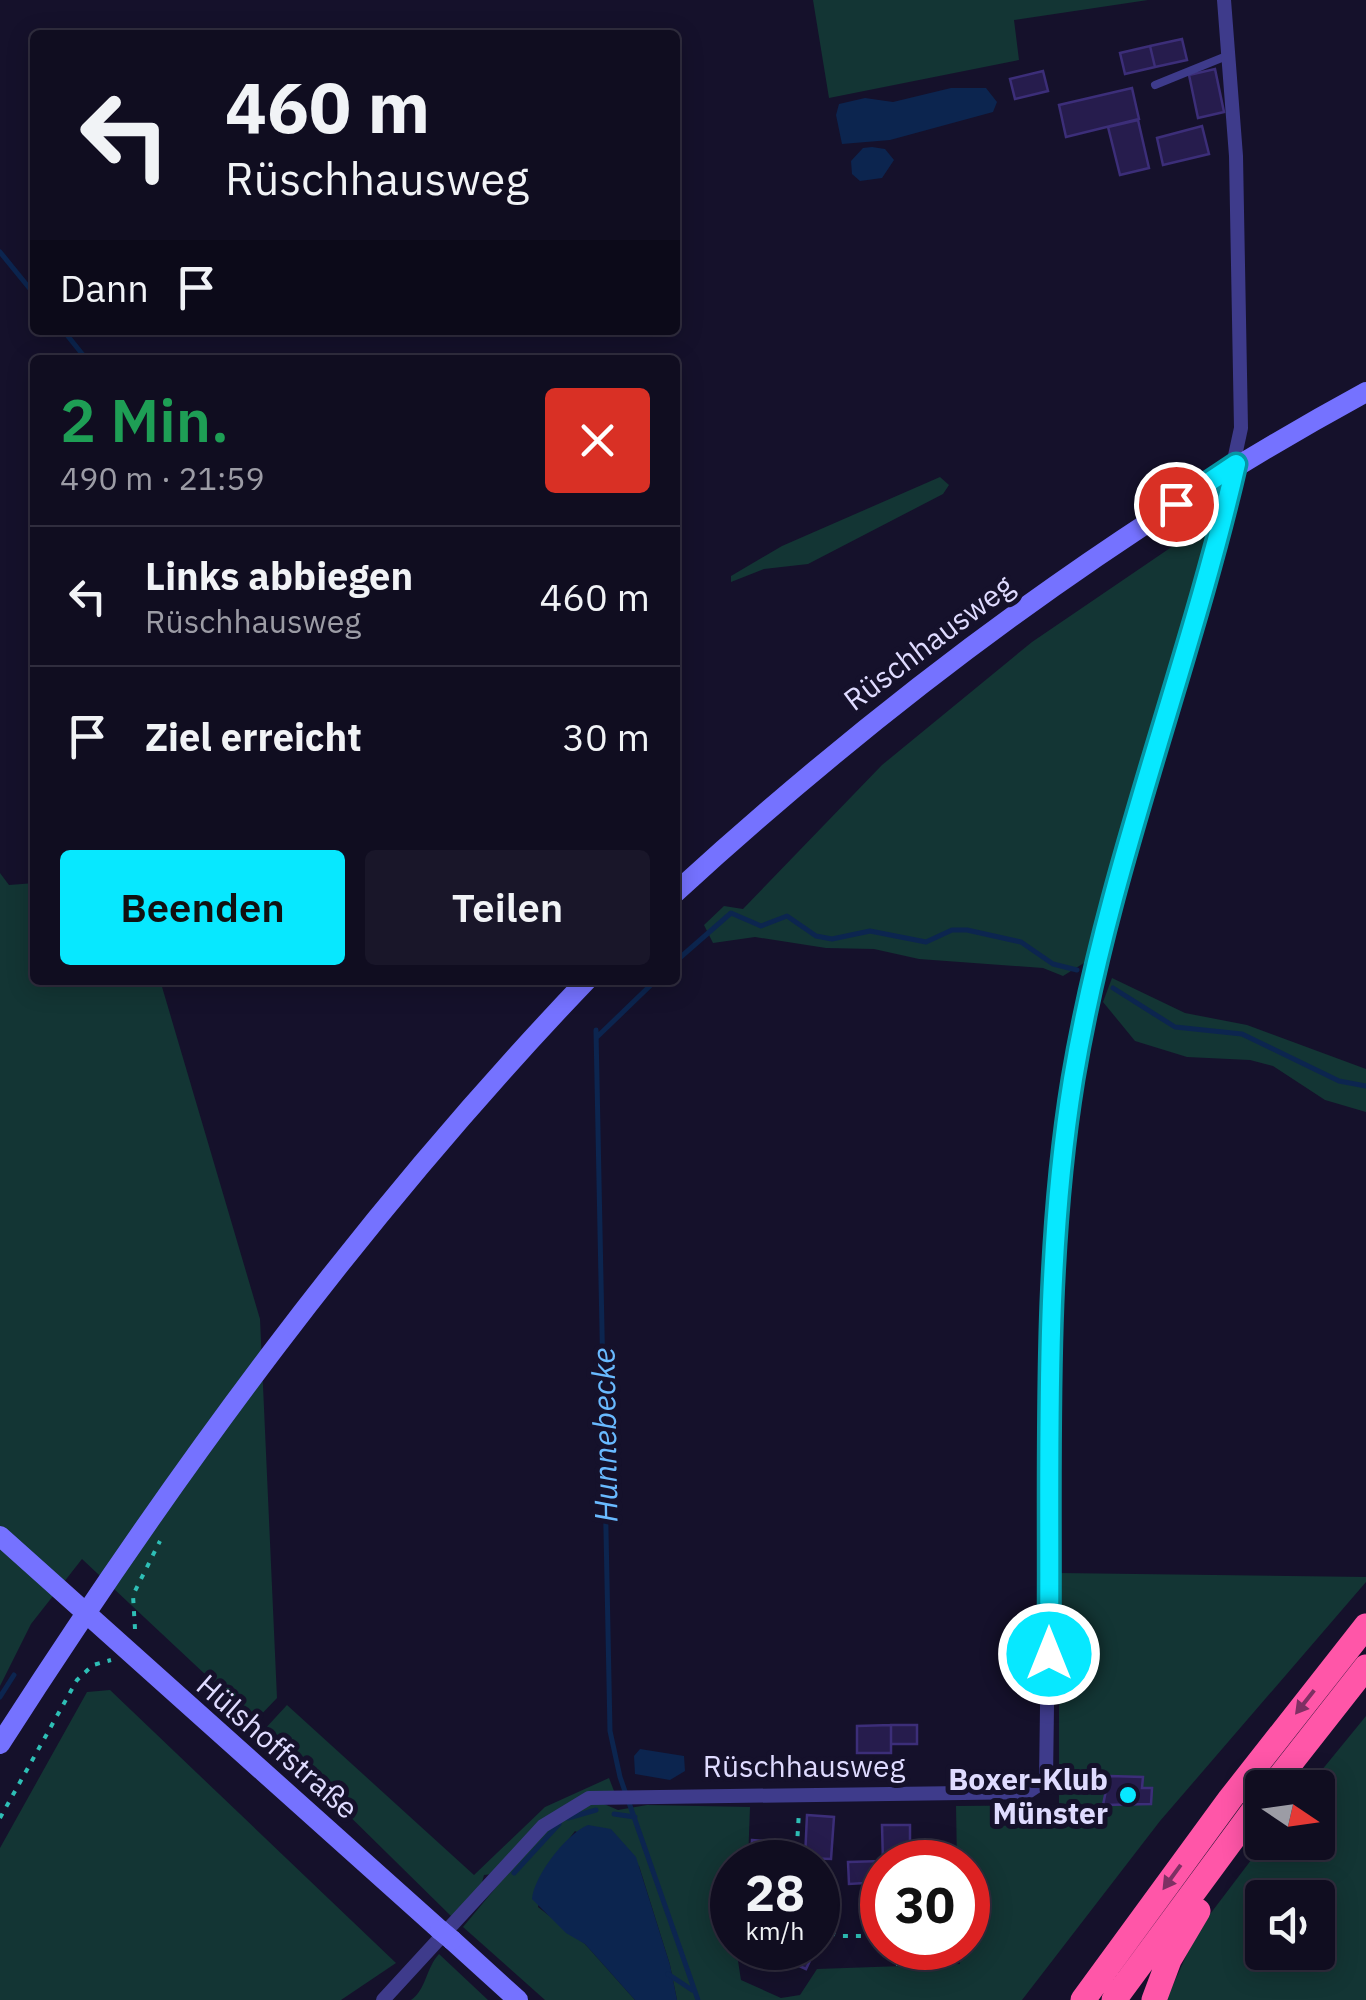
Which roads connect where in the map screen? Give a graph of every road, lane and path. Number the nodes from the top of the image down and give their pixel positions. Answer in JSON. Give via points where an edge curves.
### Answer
{"nodes":[{"id":1,"x":1224,"y":0,"type":"edge"},
{"id":2,"x":1229,"y":54,"type":"junction"},
{"id":3,"x":1155,"y":85,"type":"dead end"},
{"id":4,"x":1366,"y":392,"type":"edge"},
{"id":5,"x":1236,"y":464,"type":"junction"},
{"id":6,"x":680,"y":888,"type":"edge"},
{"id":7,"x":582,"y":985,"type":"edge"},
{"id":8,"x":164,"y":1534,"type":"dead end"},
{"id":9,"x":0,"y":1536,"type":"edge"},
{"id":10,"x":83,"y":1615,"type":"junction"},
{"id":11,"x":1366,"y":1626,"type":"edge"},
{"id":12,"x":135,"y":1631,"type":"dead end"},
{"id":13,"x":108,"y":1664,"type":"dead end"},
{"id":14,"x":1366,"y":1667,"type":"edge"},
{"id":15,"x":0,"y":1744,"type":"edge"},
{"id":16,"x":1285,"y":1770,"type":"edge"},
{"id":17,"x":800,"y":1796,"type":"junction"},
{"id":18,"x":0,"y":1818,"type":"edge"},
{"id":19,"x":1245,"y":1823,"type":"edge"},
{"id":20,"x":1245,"y":1829,"type":"edge"},
{"id":21,"x":797,"y":1840,"type":"edge"},
{"id":22,"x":383,"y":2000,"type":"edge"},
{"id":23,"x":518,"y":2000,"type":"edge"},
{"id":24,"x":1083,"y":2000,"type":"edge"},
{"id":25,"x":1114,"y":2000,"type":"edge"},
{"id":26,"x":1154,"y":2000,"type":"edge"}],
"edges":[{"from":1,"to":2,"type":"street","name":"Rüschhausweg"},
{"from":2,"to":3,"type":"lane"},
{"from":2,"to":5,"type":"street","name":"Rüschhausweg","via":[[1242,336]]},
{"from":4,"to":5,"type":"main road","name":"Rüschhausweg"},
{"from":5,"to":6,"type":"main road","name":"Rüschhausweg","via":[[943,664]]},
{"from":5,"to":17,"type":"street","name":"Rüschhausweg","via":[[1102,942],[1073,1081],[1053,1270],[1046,1780],[1028,1792]]},
{"from":7,"to":10,"type":"main road","via":[[353,1246]]},
{"from":8,"to":12,"type":"path","via":[[133,1594]]},
{"from":9,"to":10,"type":"main road","name":"Hülshoffstraße"},
{"from":10,"to":15,"type":"main road"},
{"from":10,"to":23,"type":"main road","name":"Hülshoffstraße"},
{"from":11,"to":24,"type":"highway","one_way":true},
{"from":13,"to":18,"type":"path","via":[[93,1665],[77,1680]]},
{"from":14,"to":16,"type":"highway"},
{"from":17,"to":21,"type":"path"},
{"from":17,"to":22,"type":"street","name":"Rüschhausweg","via":[[606,1795],[573,1804],[543,1826]]},
{"from":19,"to":25,"type":"highway"},
{"from":20,"to":26,"type":"highway","via":[[1178,1944]]}]}
